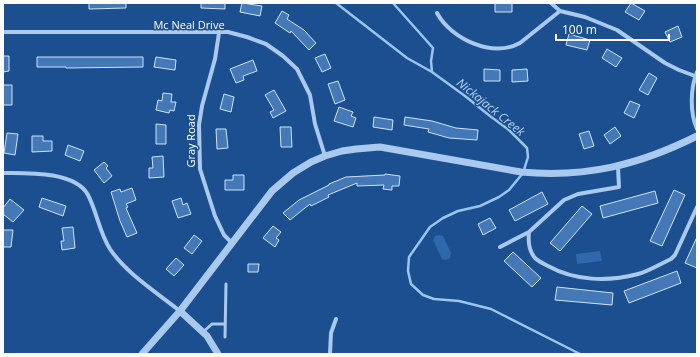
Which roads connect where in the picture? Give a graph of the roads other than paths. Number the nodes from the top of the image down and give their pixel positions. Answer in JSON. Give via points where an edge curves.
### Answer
{"nodes":[{"id":1,"x":551,"y":3,"type":"edge"},
{"id":2,"x":560,"y":11,"type":"junction"},
{"id":3,"x":437,"y":13,"type":"dead end"},
{"id":4,"x":3,"y":32,"type":"edge"},
{"id":5,"x":219,"y":33,"type":"junction"},
{"id":6,"x":696,"y":74,"type":"edge"},
{"id":7,"x":697,"y":129,"type":"edge"},
{"id":8,"x":697,"y":136,"type":"edge"},
{"id":9,"x":325,"y":156,"type":"junction"},
{"id":10,"x":618,"y":167,"type":"junction"},
{"id":11,"x":3,"y":173,"type":"edge"},
{"id":12,"x":697,"y":207,"type":"edge"},
{"id":13,"x":529,"y":232,"type":"junction"},
{"id":14,"x":232,"y":244,"type":"junction"},
{"id":15,"x":500,"y":248,"type":"dead end"},
{"id":16,"x":226,"y":284,"type":"dead end"},
{"id":17,"x":180,"y":311,"type":"junction"},
{"id":18,"x":336,"y":319,"type":"dead end"},
{"id":19,"x":225,"y":324,"type":"junction"},
{"id":20,"x":202,"y":332,"type":"junction"},
{"id":21,"x":225,"y":337,"type":"dead end"},
{"id":22,"x":142,"y":354,"type":"edge"},
{"id":23,"x":218,"y":354,"type":"edge"},
{"id":24,"x":330,"y":354,"type":"edge"}],
"edges":[{"from":1,"to":2,"type":"street"},
{"from":2,"to":3,"type":"street","via":[[520,43],[502,49],[484,47],[456,34],[441,21]]},
{"from":2,"to":6,"type":"street","via":[[585,17],[617,30],[678,70]]},
{"from":4,"to":5,"type":"street","name":"Mc Neal Drive"},
{"from":5,"to":9,"type":"street","name":"Mc Neal Drive","via":[[228,32],[266,44],[297,69],[310,95],[315,124]]},
{"from":5,"to":14,"type":"street","name":"Gray Road","via":[[215,59],[202,106],[200,169],[215,216],[224,236]]},
{"from":6,"to":7,"type":"street","via":[[692,106]]},
{"from":8,"to":10,"type":"street","via":[[656,155]]},
{"from":9,"to":10,"type":"street","via":[[380,147],[539,174],[566,174]]},
{"from":9,"to":14,"type":"street","via":[[282,181]]},
{"from":10,"to":13,"type":"street","via":[[619,187],[578,194],[564,200]]},
{"from":11,"to":17,"type":"street","via":[[33,172],[68,179],[79,186],[87,194],[110,249],[126,268]]},
{"from":12,"to":13,"type":"street","via":[[671,259],[639,274],[619,278],[594,279],[571,276],[555,270],[534,258],[528,243]]},
{"from":13,"to":15,"type":"street"},
{"from":14,"to":17,"type":"street"},
{"from":16,"to":19,"type":"lane"},
{"from":17,"to":20,"type":"street"},
{"from":17,"to":22,"type":"street"},
{"from":18,"to":24,"type":"street","via":[[331,333]]},
{"from":19,"to":20,"type":"lane","via":[[212,324]]},
{"from":19,"to":21,"type":"lane"},
{"from":20,"to":23,"type":"street"}]}
